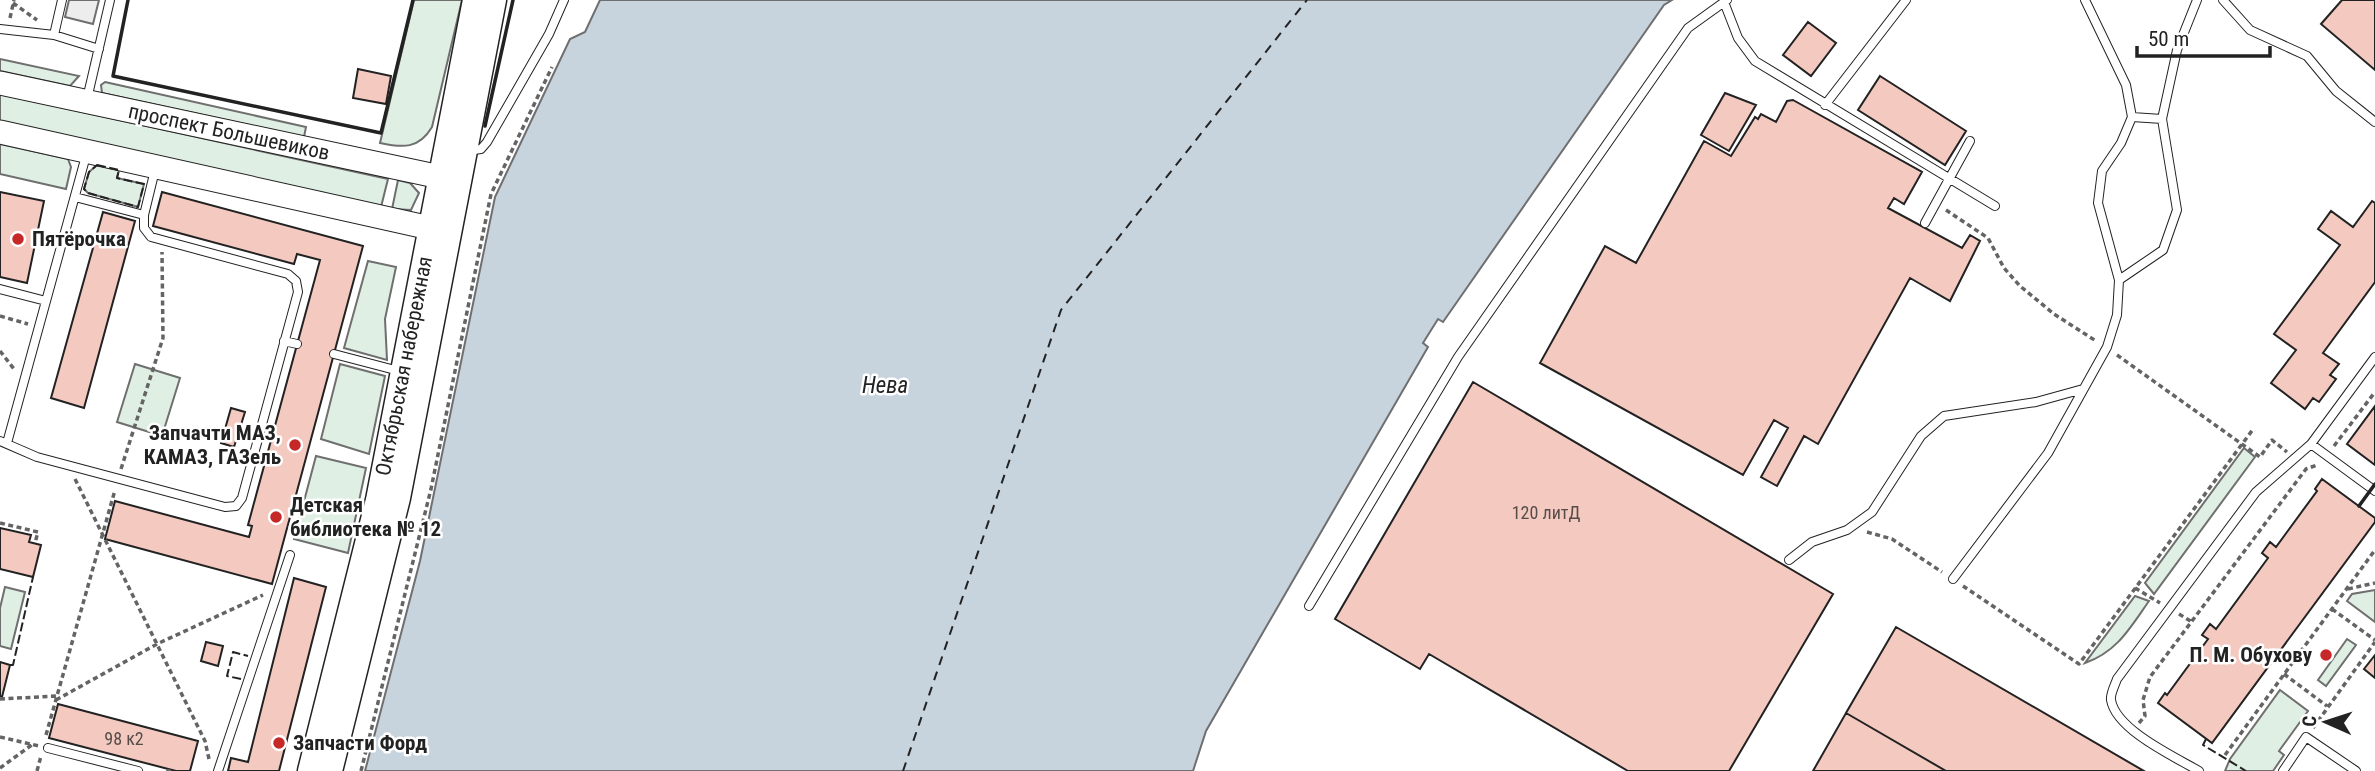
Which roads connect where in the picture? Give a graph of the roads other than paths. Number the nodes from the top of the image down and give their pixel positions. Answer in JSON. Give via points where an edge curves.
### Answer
{"nodes":[{"id":1,"x":62,"y":0,"type":"edge"},
{"id":2,"x":110,"y":0,"type":"edge"},
{"id":3,"x":475,"y":0,"type":"edge"},
{"id":4,"x":494,"y":0,"type":"edge"},
{"id":5,"x":564,"y":0,"type":"edge"},
{"id":6,"x":2085,"y":0,"type":"edge"},
{"id":7,"x":2197,"y":0,"type":"edge"},
{"id":8,"x":2223,"y":0,"type":"edge"},
{"id":9,"x":1725,"y":1,"type":"edge"},
{"id":10,"x":1900,"y":2,"type":"edge"},
{"id":11,"x":4,"y":29,"type":"edge"},
{"id":12,"x":54,"y":35,"type":"junction"},
{"id":13,"x":99,"y":49,"type":"junction"},
{"id":14,"x":0,"y":83,"type":"edge"},
{"id":15,"x":87,"y":102,"type":"junction"},
{"id":16,"x":1825,"y":105,"type":"junction"},
{"id":17,"x":2132,"y":117,"type":"junction"},
{"id":18,"x":2162,"y":119,"type":"junction"},
{"id":19,"x":2375,"y":122,"type":"edge"},
{"id":20,"x":0,"y":132,"type":"edge"},
{"id":21,"x":1970,"y":141,"type":"dead end"},
{"id":22,"x":88,"y":151,"type":"junction"},
{"id":23,"x":464,"y":151,"type":"junction"},
{"id":24,"x":156,"y":166,"type":"junction"},
{"id":25,"x":1949,"y":179,"type":"junction"},
{"id":26,"x":449,"y":180,"type":"junction"},
{"id":27,"x":75,"y":197,"type":"junction"},
{"id":28,"x":1995,"y":206,"type":"dead end"},
{"id":29,"x":144,"y":215,"type":"junction"},
{"id":30,"x":1925,"y":223,"type":"dead end"},
{"id":31,"x":440,"y":230,"type":"junction"},
{"id":32,"x":2119,"y":280,"type":"junction"},
{"id":33,"x":0,"y":289,"type":"edge"},
{"id":34,"x":47,"y":301,"type":"junction"},
{"id":35,"x":284,"y":341,"type":"junction"},
{"id":36,"x":297,"y":344,"type":"dead end"},
{"id":37,"x":334,"y":354,"type":"dead end"},
{"id":38,"x":2375,"y":356,"type":"edge"},
{"id":39,"x":402,"y":372,"type":"junction"},
{"id":40,"x":2083,"y":389,"type":"junction"},
{"id":41,"x":4,"y":442,"type":"edge"},
{"id":42,"x":2311,"y":444,"type":"junction"},
{"id":43,"x":2375,"y":491,"type":"edge"},
{"id":44,"x":290,"y":555,"type":"dead end"},
{"id":45,"x":1789,"y":560,"type":"dead end"},
{"id":46,"x":1953,"y":579,"type":"road end"},
{"id":47,"x":1309,"y":606,"type":"dead end"},
{"id":48,"x":45,"y":747,"type":"road end"},
{"id":49,"x":138,"y":771,"type":"edge"},
{"id":50,"x":218,"y":771,"type":"edge"},
{"id":51,"x":310,"y":771,"type":"edge"},
{"id":52,"x":330,"y":771,"type":"edge"},
{"id":53,"x":2199,"y":771,"type":"edge"},
{"id":54,"x":2283,"y":771,"type":"edge"},
{"id":55,"x":2356,"y":771,"type":"edge"}],
"edges":[{"from":1,"to":12,"type":"lane"},
{"from":2,"to":13,"type":"lane"},
{"from":3,"to":26,"type":"main road","name":"Октябрьская набережная"},
{"from":4,"to":23,"type":"main road","name":"Октябрьская набережная"},
{"from":5,"to":23,"type":"lane","via":[[487,142],[475,152]]},
{"from":6,"to":17,"type":"lane","via":[[2126,85]]},
{"from":7,"to":18,"type":"lane","via":[[2177,50]]},
{"from":8,"to":19,"type":"lane","via":[[2250,30],[2307,56],[2336,91]]},
{"from":9,"to":16,"type":"lane","via":[[1738,38],[1755,61]]},
{"from":9,"to":47,"type":"lane","via":[[1688,28],[1458,357]]},
{"from":10,"to":16,"type":"lane"},
{"from":11,"to":12,"type":"lane"},
{"from":12,"to":13,"type":"lane"},
{"from":13,"to":15,"type":"lane"},
{"from":14,"to":15,"type":"main road","name":"проспект Большевиков"},
{"from":15,"to":26,"type":"main road","name":"проспект Большевиков"},
{"from":16,"to":25,"type":"lane"},
{"from":17,"to":18,"type":"lane"},
{"from":17,"to":32,"type":"lane","via":[[2102,171],[2098,203]]},
{"from":18,"to":32,"type":"lane","via":[[2178,210],[2163,250]]},
{"from":20,"to":22,"type":"main road"},
{"from":21,"to":25,"type":"lane"},
{"from":22,"to":24,"type":"main road"},
{"from":22,"to":27,"type":"lane"},
{"from":23,"to":26,"type":"main road","name":"Октябрьская набережная"},
{"from":24,"to":29,"type":"lane"},
{"from":24,"to":31,"type":"main road"},
{"from":25,"to":28,"type":"lane"},
{"from":25,"to":30,"type":"lane"},
{"from":26,"to":31,"type":"main road","name":"Октябрьская набережная"},
{"from":27,"to":29,"type":"lane"},
{"from":27,"to":34,"type":"lane"},
{"from":29,"to":35,"type":"lane","via":[[144,228],[151,237],[288,274],[296,281],[298,292]]},
{"from":31,"to":39,"type":"main road","name":"Октябрьская набережная"},
{"from":31,"to":52,"type":"main road","name":"Октябрьская набережная","via":[[398,498]]},
{"from":32,"to":40,"type":"lane","via":[[2117,315]]},
{"from":33,"to":34,"type":"lane"},
{"from":34,"to":41,"type":"lane"},
{"from":35,"to":36,"type":"lane"},
{"from":35,"to":41,"type":"lane","via":[[242,498],[236,506],[225,507],[37,457]]},
{"from":37,"to":39,"type":"lane"},
{"from":38,"to":42,"type":"lane"},
{"from":39,"to":51,"type":"main road","name":"Октябрьская набережная","via":[[378,500]]},
{"from":40,"to":45,"type":"lane","via":[[2036,402],[1944,416],[1921,436],[1872,512],[1847,530],[1812,542]]},
{"from":40,"to":46,"type":"lane","via":[[2048,453]]},
{"from":42,"to":43,"type":"lane"},
{"from":42,"to":53,"type":"lane","via":[[2256,492],[2117,679],[2111,699],[2117,715]]},
{"from":44,"to":50,"type":"lane"},
{"from":48,"to":49,"type":"lane"},
{"from":54,"to":55,"type":"lane","via":[[2306,737]]}]}
